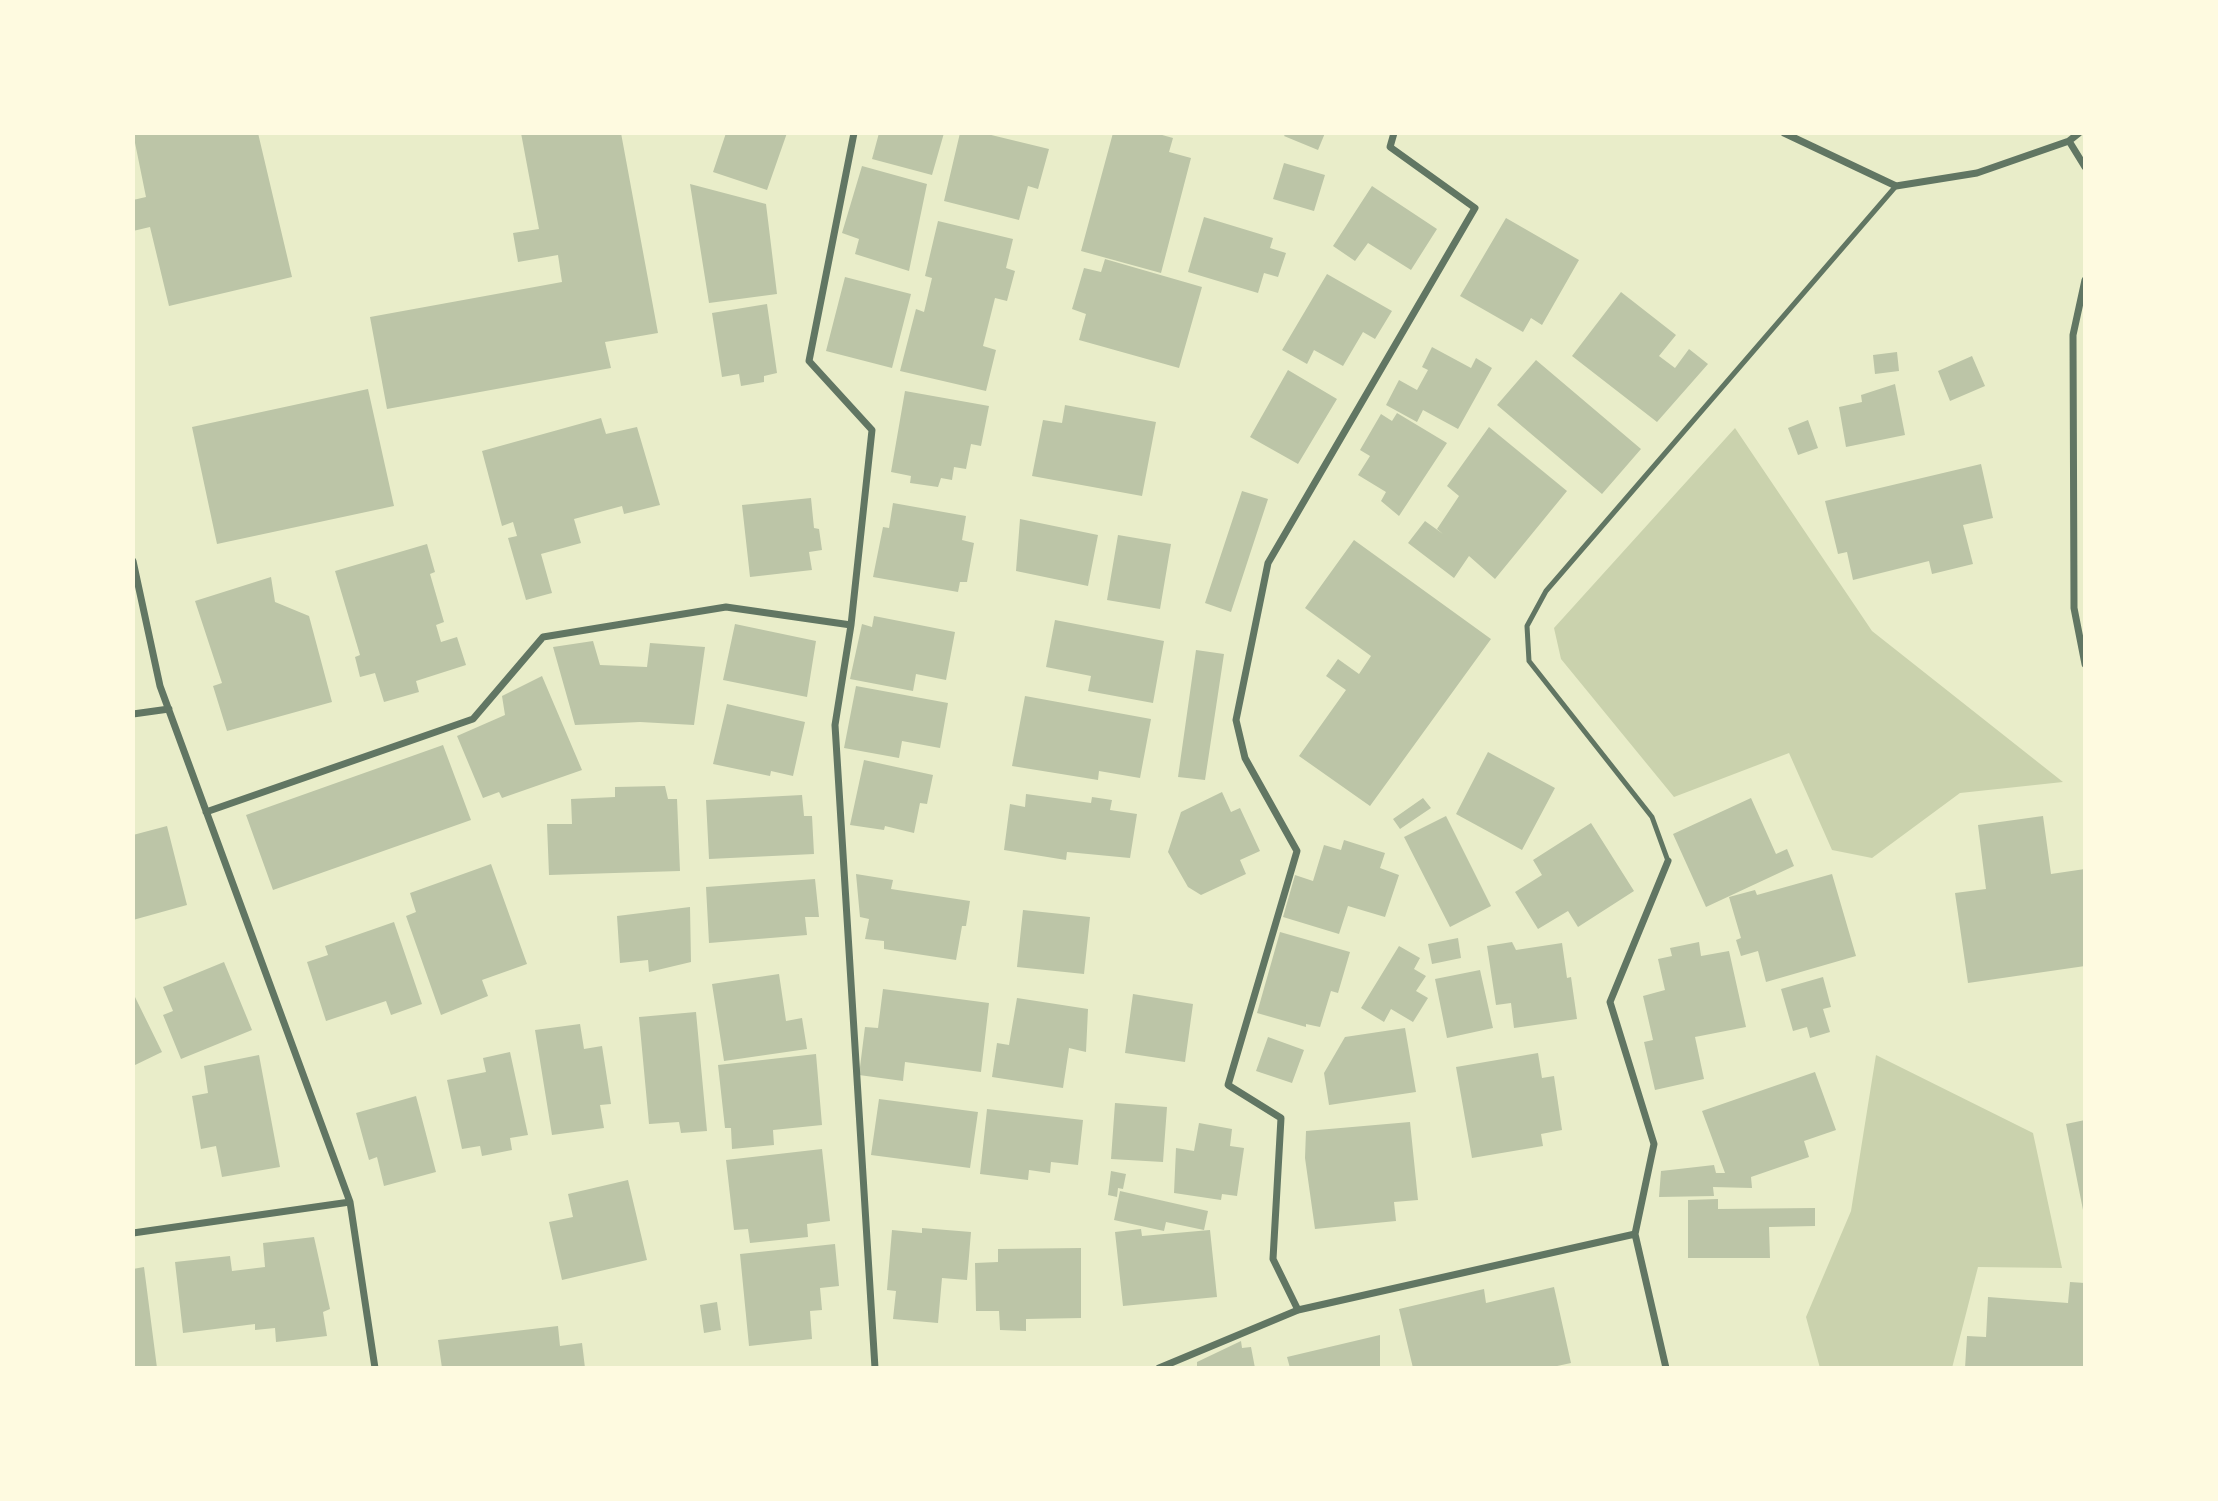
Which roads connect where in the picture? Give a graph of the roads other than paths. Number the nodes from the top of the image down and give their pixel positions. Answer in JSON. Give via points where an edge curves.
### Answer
{"nodes":[{"id":1,"x":854,"y":133,"type":"edge"},
{"id":2,"x":1394,"y":133,"type":"edge"},
{"id":3,"x":1784,"y":133,"type":"edge"},
{"id":4,"x":2079,"y":133,"type":"edge"},
{"id":5,"x":2069,"y":142,"type":"junction"},
{"id":6,"x":2085,"y":167,"type":"edge"},
{"id":7,"x":1896,"y":186,"type":"junction"},
{"id":8,"x":2085,"y":280,"type":"edge"},
{"id":9,"x":133,"y":561,"type":"edge"},
{"id":10,"x":851,"y":625,"type":"junction"},
{"id":11,"x":2085,"y":664,"type":"edge"},
{"id":12,"x":169,"y":709,"type":"junction"},
{"id":13,"x":133,"y":714,"type":"edge"},
{"id":14,"x":206,"y":812,"type":"junction"},
{"id":15,"x":1668,"y":861,"type":"joint"},
{"id":16,"x":350,"y":1202,"type":"junction"},
{"id":17,"x":133,"y":1233,"type":"edge"},
{"id":18,"x":1635,"y":1234,"type":"junction"},
{"id":19,"x":1298,"y":1310,"type":"junction"},
{"id":20,"x":375,"y":1368,"type":"edge"},
{"id":21,"x":875,"y":1368,"type":"edge"},
{"id":22,"x":1159,"y":1368,"type":"edge"},
{"id":23,"x":1666,"y":1368,"type":"edge"}],
"edges":[{"from":1,"to":10,"type":"street","via":[[809,361],[872,430]]},
{"from":2,"to":19,"type":"street","via":[[1390,147],[1475,208],[1268,563],[1236,720],[1245,758],[1297,851],[1228,1085],[1281,1118],[1273,1259]]},
{"from":3,"to":7,"type":"street"},
{"from":4,"to":5,"type":"street"},
{"from":5,"to":6,"type":"street"},
{"from":5,"to":7,"type":"street","via":[[1977,173]]},
{"from":7,"to":15,"type":"lane","via":[[1546,591],[1527,626],[1529,661],[1652,817]]},
{"from":8,"to":11,"type":"street","via":[[2073,335],[2073,362],[2074,608]]},
{"from":9,"to":12,"type":"street"},
{"from":10,"to":14,"type":"street","via":[[726,607],[543,637],[473,719]]},
{"from":10,"to":21,"type":"street","via":[[835,725]]},
{"from":12,"to":13,"type":"street"},
{"from":12,"to":14,"type":"street"},
{"from":14,"to":16,"type":"street"},
{"from":15,"to":18,"type":"street","via":[[1610,1002],[1654,1144]]},
{"from":16,"to":17,"type":"street"},
{"from":16,"to":20,"type":"street"},
{"from":18,"to":19,"type":"street"},
{"from":18,"to":23,"type":"street"},
{"from":19,"to":22,"type":"street"}]}
